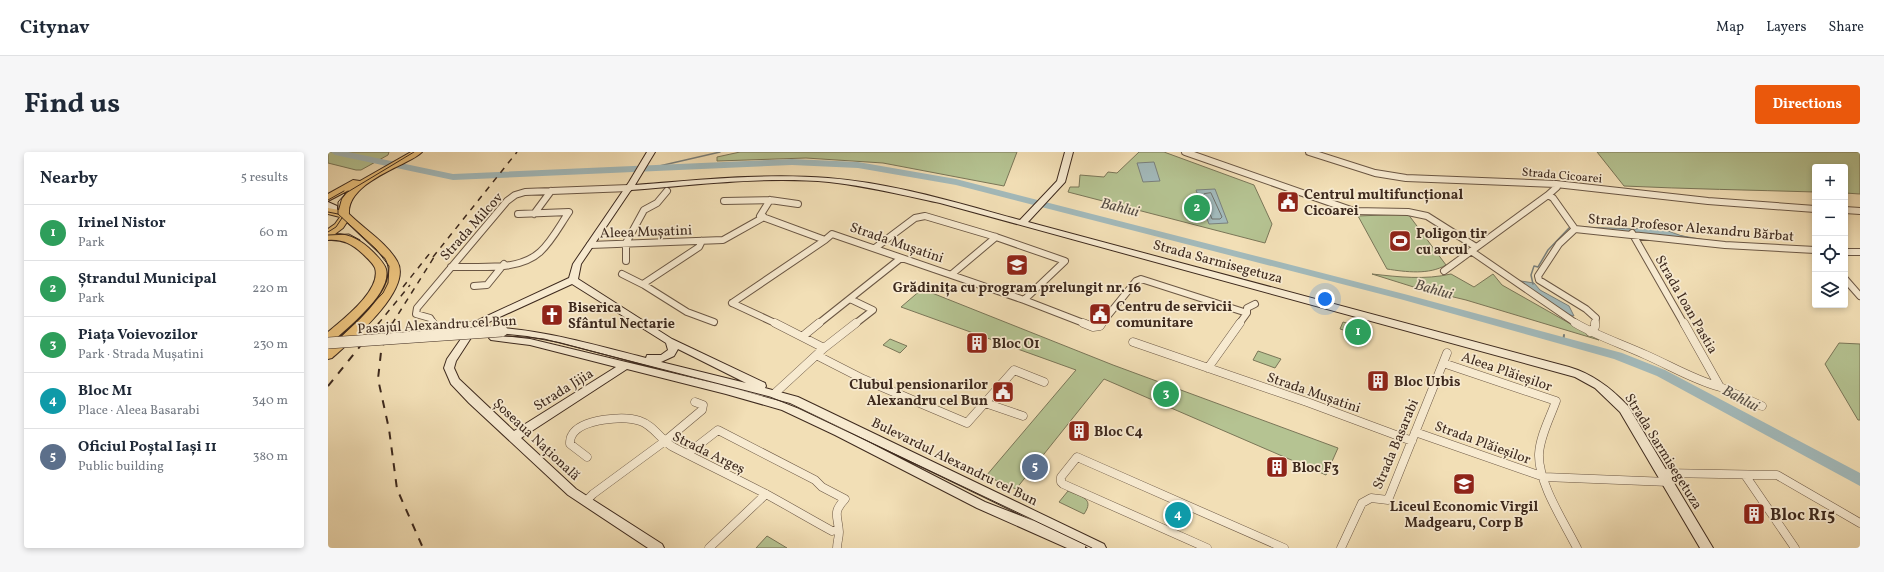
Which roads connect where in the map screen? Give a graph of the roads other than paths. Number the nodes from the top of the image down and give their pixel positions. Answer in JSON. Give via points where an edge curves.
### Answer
{"nodes":[{"id":1,"x":418,"y":152,"type":"edge"},
{"id":2,"x":1069,"y":152,"type":"edge"},
{"id":3,"x":1185,"y":152,"type":"edge"},
{"id":4,"x":1309,"y":152,"type":"edge"},
{"id":5,"x":650,"y":153,"type":"edge"},
{"id":6,"x":406,"y":155,"type":"edge"},
{"id":7,"x":372,"y":176,"type":"junction"},
{"id":8,"x":1556,"y":184,"type":"junction"},
{"id":9,"x":631,"y":185,"type":"junction"},
{"id":10,"x":551,"y":191,"type":"junction"},
{"id":11,"x":667,"y":191,"type":"dead end"},
{"id":12,"x":331,"y":195,"type":"edge"},
{"id":13,"x":1548,"y":195,"type":"junction"},
{"id":14,"x":770,"y":200,"type":"junction"},
{"id":15,"x":724,"y":201,"type":"dead end"},
{"id":16,"x":798,"y":204,"type":"dead end"},
{"id":17,"x":1812,"y":209,"type":"edge"},
{"id":18,"x":1848,"y":210,"type":"edge"},
{"id":19,"x":336,"y":211,"type":"edge"},
{"id":20,"x":1860,"y":211,"type":"edge"},
{"id":21,"x":518,"y":214,"type":"dead end"},
{"id":22,"x":534,"y":214,"type":"junction"},
{"id":23,"x":764,"y":217,"type":"junction"},
{"id":24,"x":1024,"y":220,"type":"junction"},
{"id":25,"x":1575,"y":229,"type":"junction"},
{"id":26,"x":328,"y":234,"type":"edge"},
{"id":27,"x":1632,"y":234,"type":"junction"},
{"id":28,"x":996,"y":237,"type":"junction"},
{"id":29,"x":328,"y":238,"type":"edge"},
{"id":30,"x":824,"y":240,"type":"junction"},
{"id":31,"x":702,"y":241,"type":"junction"},
{"id":32,"x":626,"y":243,"type":"junction"},
{"id":33,"x":590,"y":245,"type":"junction"},
{"id":34,"x":875,"y":248,"type":"junction"},
{"id":35,"x":1473,"y":249,"type":"junction"},
{"id":36,"x":1812,"y":250,"type":"edge"},
{"id":37,"x":1848,"y":252,"type":"edge"},
{"id":38,"x":1860,"y":252,"type":"edge"},
{"id":39,"x":901,"y":258,"type":"junction"},
{"id":40,"x":626,"y":261,"type":"dead end"},
{"id":41,"x":504,"y":264,"type":"junction"},
{"id":42,"x":451,"y":266,"type":"junction"},
{"id":43,"x":1444,"y":271,"type":"dead end"},
{"id":44,"x":622,"y":274,"type":"dead end"},
{"id":45,"x":952,"y":274,"type":"junction"},
{"id":46,"x":573,"y":280,"type":"junction"},
{"id":47,"x":1848,"y":282,"type":"edge"},
{"id":48,"x":643,"y":284,"type":"junction"},
{"id":49,"x":474,"y":286,"type":"dead end"},
{"id":50,"x":1860,"y":296,"type":"edge"},
{"id":51,"x":850,"y":300,"type":"junction"},
{"id":52,"x":1024,"y":300,"type":"junction"},
{"id":53,"x":1255,"y":304,"type":"dead end"},
{"id":54,"x":1247,"y":313,"type":"junction"},
{"id":55,"x":714,"y":322,"type":"dead end"},
{"id":56,"x":475,"y":325,"type":"junction"},
{"id":57,"x":1590,"y":332,"type":"junction"},
{"id":58,"x":804,"y":336,"type":"junction"},
{"id":59,"x":328,"y":339,"type":"edge"},
{"id":60,"x":669,"y":341,"type":"junction"},
{"id":61,"x":1133,"y":342,"type":"dead end"},
{"id":62,"x":328,"y":343,"type":"edge"},
{"id":63,"x":824,"y":348,"type":"junction"},
{"id":64,"x":328,"y":350,"type":"edge"},
{"id":65,"x":617,"y":353,"type":"junction"},
{"id":66,"x":1447,"y":353,"type":"dead end"},
{"id":67,"x":328,"y":355,"type":"edge"},
{"id":68,"x":818,"y":356,"type":"junction"},
{"id":69,"x":607,"y":361,"type":"junction"},
{"id":70,"x":1444,"y":363,"type":"junction"},
{"id":71,"x":626,"y":365,"type":"junction"},
{"id":72,"x":1208,"y":368,"type":"junction"},
{"id":73,"x":606,"y":378,"type":"junction"},
{"id":74,"x":1044,"y":382,"type":"dead end"},
{"id":75,"x":1720,"y":387,"type":"junction"},
{"id":76,"x":771,"y":398,"type":"junction"},
{"id":77,"x":696,"y":402,"type":"dead end"},
{"id":78,"x":985,"y":403,"type":"junction"},
{"id":79,"x":1762,"y":406,"type":"dead end"},
{"id":80,"x":1023,"y":416,"type":"dead end"},
{"id":81,"x":1415,"y":432,"type":"junction"},
{"id":82,"x":513,"y":437,"type":"junction"},
{"id":83,"x":665,"y":441,"type":"junction"},
{"id":84,"x":1412,"y":441,"type":"junction"},
{"id":85,"x":687,"y":454,"type":"junction"},
{"id":86,"x":587,"y":457,"type":"dead end"},
{"id":87,"x":1663,"y":473,"type":"junction"},
{"id":88,"x":1745,"y":475,"type":"junction"},
{"id":89,"x":1544,"y":477,"type":"junction"},
{"id":90,"x":1669,"y":482,"type":"junction"},
{"id":91,"x":766,"y":494,"type":"junction"},
{"id":92,"x":586,"y":501,"type":"junction"},
{"id":93,"x":1860,"y":523,"type":"edge"},
{"id":94,"x":838,"y":529,"type":"junction"},
{"id":95,"x":658,"y":548,"type":"edge"},
{"id":96,"x":709,"y":548,"type":"edge"},
{"id":97,"x":837,"y":548,"type":"edge"},
{"id":98,"x":1079,"y":548,"type":"edge"},
{"id":99,"x":1100,"y":548,"type":"edge"},
{"id":100,"x":1207,"y":548,"type":"edge"},
{"id":101,"x":1284,"y":548,"type":"edge"},
{"id":102,"x":1341,"y":548,"type":"edge"},
{"id":103,"x":1577,"y":548,"type":"edge"},
{"id":104,"x":1707,"y":548,"type":"edge"},
{"id":105,"x":1795,"y":548,"type":"edge"}],
"edges":[{"from":1,"to":6,"type":"main road"},
{"from":2,"to":24,"type":"street","via":[[1063,178]]},
{"from":3,"to":35,"type":"street","via":[[1354,211],[1404,211],[1428,216]]},
{"from":4,"to":8,"type":"street","name":"Strada Cicoarei","via":[[1376,173],[1406,178]]},
{"from":5,"to":9,"type":"street"},
{"from":6,"to":7,"type":"main road"},
{"from":7,"to":12,"type":"main road"},
{"from":7,"to":19,"type":"main road","via":[[351,193],[344,205]]},
{"from":8,"to":13,"type":"street","via":[[1557,187]]},
{"from":8,"to":17,"type":"street","name":"Strada Cicoarei","via":[[1708,201]]},
{"from":9,"to":10,"type":"street","name":"Strada Milcov"},
{"from":9,"to":24,"type":"street","name":"Strada Sarmisegetuza","via":[[730,180],[828,180],[910,193]]},
{"from":9,"to":33,"type":"street"},
{"from":10,"to":22,"type":"street"},
{"from":10,"to":42,"type":"street","name":"Strada Milcov","via":[[525,192],[507,201]]},
{"from":11,"to":32,"type":"street","via":[[657,203],[644,210]]},
{"from":13,"to":25,"type":"street","name":"Strada Profesor Alexandru Bărbat","via":[[1553,198]]},
{"from":13,"to":35,"type":"street"},
{"from":14,"to":15,"type":"street"},
{"from":14,"to":16,"type":"street"},
{"from":14,"to":23,"type":"street","via":[[760,214]]},
{"from":18,"to":20,"type":"street"},
{"from":19,"to":26,"type":"main road","via":[[339,226]]},
{"from":19,"to":67,"type":"main road","via":[[385,252],[394,264],[395,270],[388,292]]},
{"from":21,"to":22,"type":"street"},
{"from":22,"to":41,"type":"street","via":[[569,212],[539,253],[523,261]]},
{"from":23,"to":30,"type":"street"},
{"from":23,"to":31,"type":"street","name":"Aleea Mușatini","via":[[724,240]]},
{"from":24,"to":87,"type":"street","name":"Strada Sarmisegetuza","via":[[1580,375],[1606,390],[1624,409]]},
{"from":25,"to":27,"type":"street","name":"Strada Profesor Alexandru Bărbat"},
{"from":25,"to":57,"type":"street","via":[[1549,257],[1538,276],[1539,280],[1596,318],[1595,327]]},
{"from":27,"to":36,"type":"street","name":"Strada Profesor Alexandru Bărbat"},
{"from":27,"to":75,"type":"street","name":"Strada Ioan Pastia"},
{"from":28,"to":34,"type":"street","via":[[919,216]]},
{"from":28,"to":45,"type":"street"},
{"from":28,"to":52,"type":"street","via":[[1065,261]]},
{"from":29,"to":59,"type":"main road","via":[[342,237],[355,241],[381,270],[380,282],[372,295]]},
{"from":30,"to":34,"type":"street","name":"Strada Mușatini","via":[[832,234]]},
{"from":30,"to":58,"type":"street","via":[[732,303]]},
{"from":31,"to":32,"type":"street","name":"Aleea Mușatini"},
{"from":31,"to":48,"type":"street","name":"Aleea Mușatini","via":[[699,247]]},
{"from":32,"to":33,"type":"street","name":"Aleea Mușatini"},
{"from":32,"to":40,"type":"street"},
{"from":33,"to":46,"type":"street","via":[[577,264]]},
{"from":34,"to":39,"type":"street","name":"Strada Mușatini"},
{"from":35,"to":43,"type":"street"},
{"from":35,"to":57,"type":"street","via":[[1566,318]]},
{"from":37,"to":38,"type":"street"},
{"from":39,"to":45,"type":"street","name":"Strada Mușatini"},
{"from":39,"to":51,"type":"street"},
{"from":41,"to":42,"type":"street"},
{"from":41,"to":49,"type":"street","via":[[487,285]]},
{"from":42,"to":56,"type":"street","name":"Strada Milcov","via":[[426,294],[416,314],[430,318],[435,326],[441,328]]},
{"from":44,"to":48,"type":"street"},
{"from":45,"to":52,"type":"street","name":"Strada Mușatini"},
{"from":46,"to":56,"type":"street"},
{"from":46,"to":60,"type":"street","name":"Bulevardul Alexandru cel Bun"},
{"from":47,"to":50,"type":"street"},
{"from":48,"to":55,"type":"street","via":[[682,309]]},
{"from":51,"to":58,"type":"street"},
{"from":51,"to":63,"type":"street","via":[[873,310]]},
{"from":52,"to":54,"type":"street","name":"Strada Mușatini","via":[[1096,327],[1100,326],[1136,281],[1144,279]]},
{"from":53,"to":54,"type":"street","via":[[1247,308]]},
{"from":54,"to":72,"type":"street"},
{"from":56,"to":82,"type":"street","name":"Șoseaua Națională","via":[[451,361],[451,375],[473,400]]},
{"from":57,"to":75,"type":"street","via":[[1705,383]]},
{"from":58,"to":63,"type":"street"},
{"from":60,"to":65,"type":"street","via":[[673,351],[660,359],[628,352]]},
{"from":60,"to":76,"type":"street","name":"Bulevardul Alexandru cel Bun"},
{"from":61,"to":72,"type":"street","name":"Strada Mușatini"},
{"from":62,"to":65,"type":"street","name":"Pasajul Alexandru cel Bun","bridge":true,"via":[[502,332],[527,333]]},
{"from":63,"to":68,"type":"street"},
{"from":64,"to":69,"type":"street","name":"Pasajul Alexandru cel Bun","via":[[505,339],[530,342]]},
{"from":65,"to":76,"type":"street","name":"Bulevardul Alexandru cel Bun"},
{"from":66,"to":70,"type":"street","name":"Strada Basarabi"},
{"from":68,"to":76,"type":"street"},
{"from":68,"to":78,"type":"street","via":[[863,379],[967,423]]},
{"from":69,"to":71,"type":"street","name":"Bulevardul Alexandru cel Bun"},
{"from":69,"to":73,"type":"street","via":[[610,372]]},
{"from":70,"to":81,"type":"street","name":"Strada Basarabi"},
{"from":70,"to":89,"type":"street","name":"Aleea Plăieșilor","via":[[1556,401],[1540,452]]},
{"from":71,"to":73,"type":"street","name":"Strada Jijia"},
{"from":71,"to":76,"type":"street","name":"Bulevardul Alexandru cel Bun"},
{"from":72,"to":84,"type":"street","name":"Strada Mușatini"},
{"from":73,"to":82,"type":"street","name":"Strada Jijia"},
{"from":74,"to":78,"type":"street","via":[[1014,370]]},
{"from":75,"to":79,"type":"street"},
{"from":76,"to":98,"type":"street","name":"Bulevardul Alexandru cel Bun","via":[[786,408],[832,428],[957,493]]},
{"from":76,"to":99,"type":"street","name":"Bulevardul Alexandru cel Bun","via":[[804,405]]},
{"from":77,"to":83,"type":"street","via":[[703,405],[702,410]]},
{"from":78,"to":80,"type":"street"},
{"from":81,"to":84,"type":"street","name":"Strada Basarabi"},
{"from":81,"to":89,"type":"street","name":"Strada Plăieșilor"},
{"from":82,"to":92,"type":"street","name":"Șoseaua Națională","via":[[572,492]]},
{"from":83,"to":85,"type":"street","name":"Strada Argeș"},
{"from":83,"to":86,"type":"street","via":[[640,420],[608,418],[578,429],[570,436],[570,444]]},
{"from":83,"to":92,"type":"street","name":"Strada Argeș"},
{"from":84,"to":102,"type":"street","name":"Strada Basarabi","via":[[1388,500],[1365,500]]},
{"from":85,"to":91,"type":"street","name":"Strada Argeș"},
{"from":85,"to":94,"type":"street","via":[[718,430],[815,480],[822,487],[845,499],[836,508]]},
{"from":87,"to":88,"type":"street"},
{"from":87,"to":90,"type":"street","name":"Strada Sarmisegetuza"},
{"from":88,"to":93,"type":"street","via":[[1777,475],[1785,478]]},
{"from":88,"to":105,"type":"street"},
{"from":89,"to":90,"type":"street","name":"Strada Plăieșilor"},
{"from":89,"to":103,"type":"street","name":"Strada Plăieșilor"},
{"from":90,"to":104,"type":"street","name":"Strada Sarmisegetuza"},
{"from":91,"to":94,"type":"street","name":"Strada Argeș","via":[[832,531]]},
{"from":91,"to":96,"type":"street"},
{"from":92,"to":95,"type":"street","name":"Șoseaua Națională"},
{"from":94,"to":97,"type":"street"},
{"from":100,"to":101,"type":"street","via":[[1063,484],[1061,477],[1077,457]]}]}
